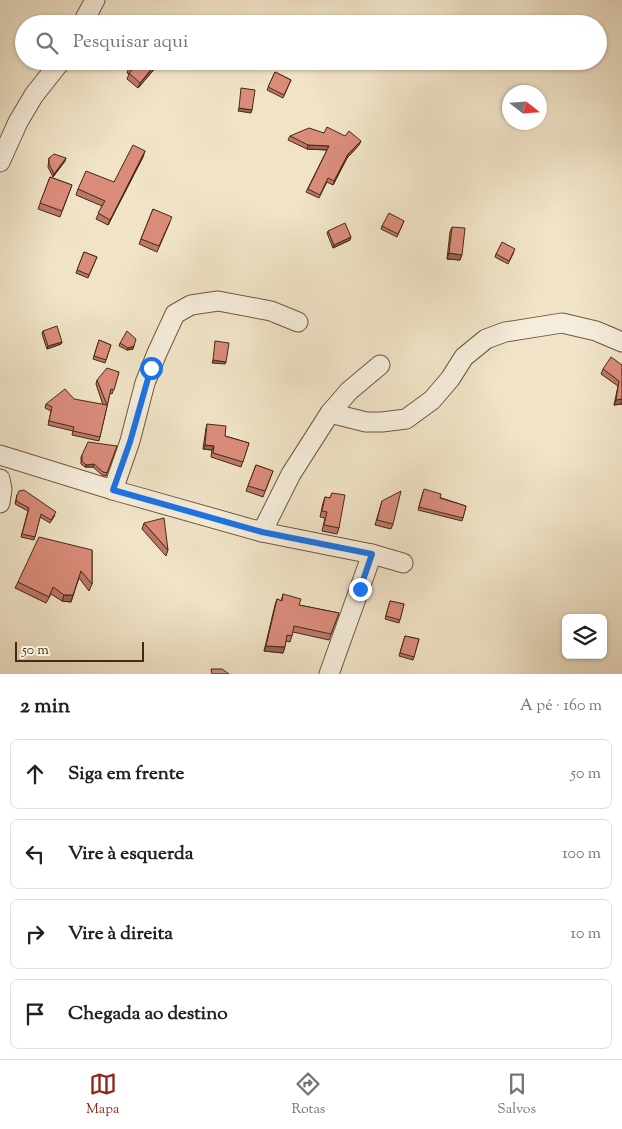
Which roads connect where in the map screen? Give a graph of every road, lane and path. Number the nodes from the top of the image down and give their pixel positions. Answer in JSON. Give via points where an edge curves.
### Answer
{"nodes":[{"id":1,"x":95,"y":0,"type":"edge"},
{"id":2,"x":87,"y":15,"type":"edge"},
{"id":3,"x":54,"y":70,"type":"edge"},
{"id":4,"x":0,"y":162,"type":"edge"},
{"id":5,"x":298,"y":322,"type":"dead end"},
{"id":6,"x":622,"y":342,"type":"edge"},
{"id":7,"x":380,"y":365,"type":"dead end"},
{"id":8,"x":330,"y":413,"type":"junction"},
{"id":9,"x":0,"y":455,"type":"edge"},
{"id":10,"x":0,"y":479,"type":"edge"},
{"id":11,"x":113,"y":490,"type":"junction"},
{"id":12,"x":0,"y":504,"type":"edge"},
{"id":13,"x":262,"y":532,"type":"junction"},
{"id":14,"x":372,"y":554,"type":"junction"},
{"id":15,"x":403,"y":563,"type":"dead end"},
{"id":16,"x":330,"y":674,"type":"edge"}],
"edges":[{"from":1,"to":2,"type":"street"},
{"from":3,"to":4,"type":"street","via":[[18,122]]},
{"from":5,"to":11,"type":"street","via":[[270,311],[218,301],[191,305],[175,314],[146,383]]},
{"from":6,"to":8,"type":"street","via":[[596,331],[562,323],[505,332],[486,340],[464,358],[432,400],[406,419],[366,422]]},
{"from":7,"to":8,"type":"street","via":[[349,391]]},
{"from":8,"to":13,"type":"street","via":[[291,474]]},
{"from":9,"to":11,"type":"street"},
{"from":10,"to":12,"type":"street"},
{"from":11,"to":13,"type":"street"},
{"from":13,"to":14,"type":"street"},
{"from":14,"to":15,"type":"street"},
{"from":14,"to":16,"type":"street"}]}
